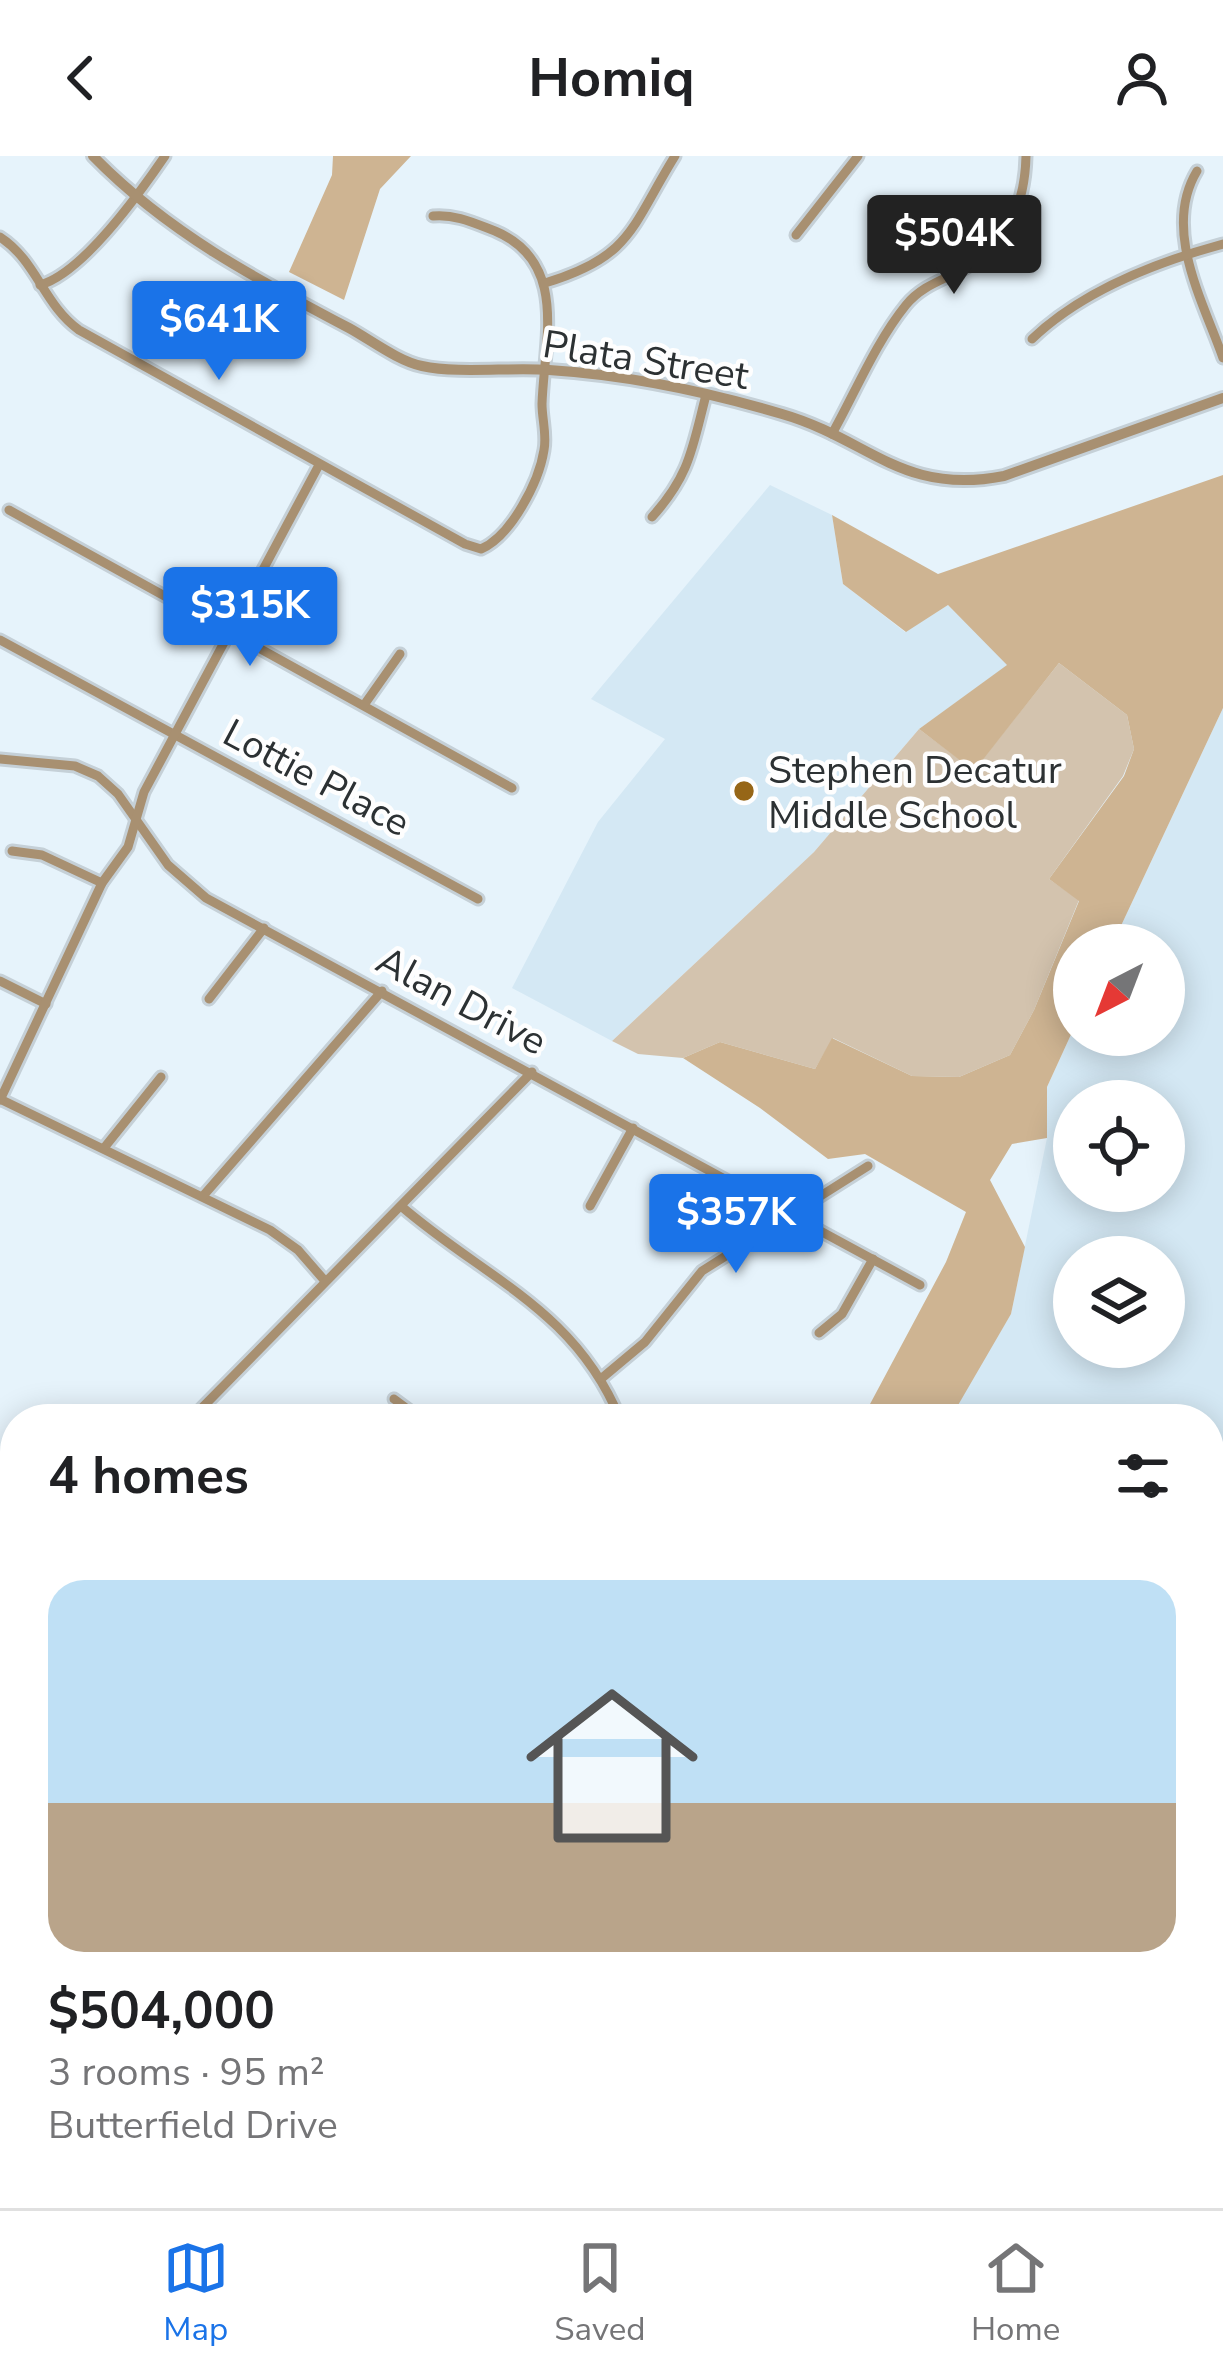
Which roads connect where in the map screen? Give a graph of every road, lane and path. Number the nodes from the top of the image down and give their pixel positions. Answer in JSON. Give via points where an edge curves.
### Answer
{"nodes":[{"id":1,"x":93,"y":156,"type":"edge"},
{"id":2,"x":165,"y":156,"type":"edge"},
{"id":3,"x":675,"y":156,"type":"edge"},
{"id":4,"x":858,"y":156,"type":"edge"},
{"id":5,"x":1026,"y":156,"type":"edge"},
{"id":6,"x":1198,"y":171,"type":"dead end"},
{"id":7,"x":134,"y":195,"type":"junction"},
{"id":8,"x":433,"y":216,"type":"dead end"},
{"id":9,"x":796,"y":235,"type":"dead end"},
{"id":10,"x":0,"y":237,"type":"edge"},
{"id":11,"x":1223,"y":244,"type":"edge"},
{"id":12,"x":1186,"y":254,"type":"junction"},
{"id":13,"x":545,"y":283,"type":"junction"},
{"id":14,"x":40,"y":285,"type":"junction"},
{"id":15,"x":1033,"y":339,"type":"dead end"},
{"id":16,"x":1223,"y":358,"type":"edge"},
{"id":17,"x":546,"y":370,"type":"junction"},
{"id":18,"x":706,"y":395,"type":"junction"},
{"id":19,"x":1223,"y":398,"type":"edge"},
{"id":20,"x":832,"y":434,"type":"junction"},
{"id":21,"x":320,"y":465,"type":"junction"},
{"id":22,"x":9,"y":510,"type":"dead end"},
{"id":23,"x":652,"y":517,"type":"dead end"},
{"id":24,"x":231,"y":633,"type":"junction"},
{"id":25,"x":0,"y":640,"type":"edge"},
{"id":26,"x":400,"y":654,"type":"dead end"},
{"id":27,"x":364,"y":705,"type":"junction"},
{"id":28,"x":175,"y":734,"type":"junction"},
{"id":29,"x":0,"y":759,"type":"edge"},
{"id":30,"x":512,"y":788,"type":"dead end"},
{"id":31,"x":134,"y":818,"type":"junction"},
{"id":32,"x":12,"y":851,"type":"dead end"},
{"id":33,"x":102,"y":883,"type":"junction"},
{"id":34,"x":478,"y":899,"type":"dead end"},
{"id":35,"x":264,"y":928,"type":"junction"},
{"id":36,"x":0,"y":981,"type":"edge"},
{"id":37,"x":382,"y":991,"type":"junction"},
{"id":38,"x":209,"y":998,"type":"dead end"},
{"id":39,"x":46,"y":1004,"type":"junction"},
{"id":40,"x":532,"y":1072,"type":"junction"},
{"id":41,"x":161,"y":1077,"type":"dead end"},
{"id":42,"x":0,"y":1099,"type":"edge"},
{"id":43,"x":633,"y":1128,"type":"junction"},
{"id":44,"x":104,"y":1148,"type":"junction"},
{"id":45,"x":868,"y":1166,"type":"dead end"},
{"id":46,"x":203,"y":1196,"type":"junction"},
{"id":47,"x":401,"y":1206,"type":"junction"},
{"id":48,"x":590,"y":1206,"type":"dead end"},
{"id":49,"x":793,"y":1214,"type":"junction"},
{"id":50,"x":873,"y":1259,"type":"junction"},
{"id":51,"x":326,"y":1281,"type":"junction"},
{"id":52,"x":920,"y":1285,"type":"dead end"},
{"id":53,"x":819,"y":1333,"type":"dead end"},
{"id":54,"x":602,"y":1378,"type":"junction"},
{"id":55,"x":394,"y":1399,"type":"dead end"},
{"id":56,"x":206,"y":1404,"type":"edge"},
{"id":57,"x":401,"y":1404,"type":"edge"},
{"id":58,"x":613,"y":1404,"type":"edge"}],
"edges":[{"from":1,"to":7,"type":"street","name":"Plata Street"},
{"from":2,"to":7,"type":"street"},
{"from":3,"to":13,"type":"street","via":[[618,248]]},
{"from":4,"to":9,"type":"street"},
{"from":5,"to":20,"type":"street","via":[[1022,196],[1006,231],[903,308]]},
{"from":6,"to":12,"type":"street","via":[[1184,207]]},
{"from":7,"to":14,"type":"street","via":[[72,271]]},
{"from":7,"to":17,"type":"street","name":"Plata Street","via":[[235,267],[420,366]]},
{"from":8,"to":13,"type":"street","via":[[503,235],[531,257]]},
{"from":10,"to":14,"type":"street","via":[[22,253]]},
{"from":11,"to":12,"type":"street"},
{"from":12,"to":15,"type":"street","via":[[1095,294]]},
{"from":12,"to":16,"type":"street"},
{"from":13,"to":17,"type":"street"},
{"from":14,"to":21,"type":"street","via":[[79,330]]},
{"from":17,"to":18,"type":"street","name":"Plata Street"},
{"from":17,"to":21,"type":"street","via":[[543,456],[505,530],[487,547],[475,549]]},
{"from":18,"to":20,"type":"street","name":"Plata Street"},
{"from":18,"to":23,"type":"street","via":[[688,468]]},
{"from":19,"to":20,"type":"street","name":"Plata Street","via":[[978,481],[913,475]]},
{"from":21,"to":24,"type":"street"},
{"from":22,"to":24,"type":"street"},
{"from":24,"to":27,"type":"street"},
{"from":24,"to":28,"type":"street"},
{"from":25,"to":28,"type":"street","name":"Lottie Place"},
{"from":26,"to":27,"type":"street"},
{"from":27,"to":30,"type":"street"},
{"from":28,"to":31,"type":"street"},
{"from":28,"to":34,"type":"street","name":"Lottie Place"},
{"from":29,"to":31,"type":"street","name":"Alan Drive","via":[[86,770]]},
{"from":31,"to":33,"type":"street","via":[[128,847]]},
{"from":31,"to":35,"type":"street","name":"Alan Drive","via":[[188,885]]},
{"from":32,"to":33,"type":"street","via":[[42,855]]},
{"from":33,"to":39,"type":"street"},
{"from":35,"to":37,"type":"street","name":"Alan Drive"},
{"from":35,"to":38,"type":"street"},
{"from":36,"to":39,"type":"street"},
{"from":37,"to":40,"type":"street","name":"Alan Drive"},
{"from":37,"to":46,"type":"street"},
{"from":39,"to":42,"type":"street"},
{"from":40,"to":43,"type":"street","name":"Alan Drive"},
{"from":40,"to":47,"type":"street"},
{"from":41,"to":44,"type":"street"},
{"from":42,"to":44,"type":"street"},
{"from":43,"to":48,"type":"street"},
{"from":43,"to":49,"type":"street","name":"Alan Drive"},
{"from":44,"to":46,"type":"street"},
{"from":45,"to":49,"type":"street"},
{"from":46,"to":51,"type":"street","via":[[281,1237]]},
{"from":47,"to":51,"type":"street"},
{"from":47,"to":54,"type":"street","via":[[532,1300]]},
{"from":49,"to":50,"type":"street","name":"Alan Drive"},
{"from":49,"to":54,"type":"street","via":[[697,1276],[645,1342]]},
{"from":50,"to":52,"type":"street","name":"Alan Drive"},
{"from":50,"to":53,"type":"street","via":[[842,1314]]},
{"from":51,"to":56,"type":"street"},
{"from":54,"to":58,"type":"street"},
{"from":55,"to":57,"type":"street"}]}
